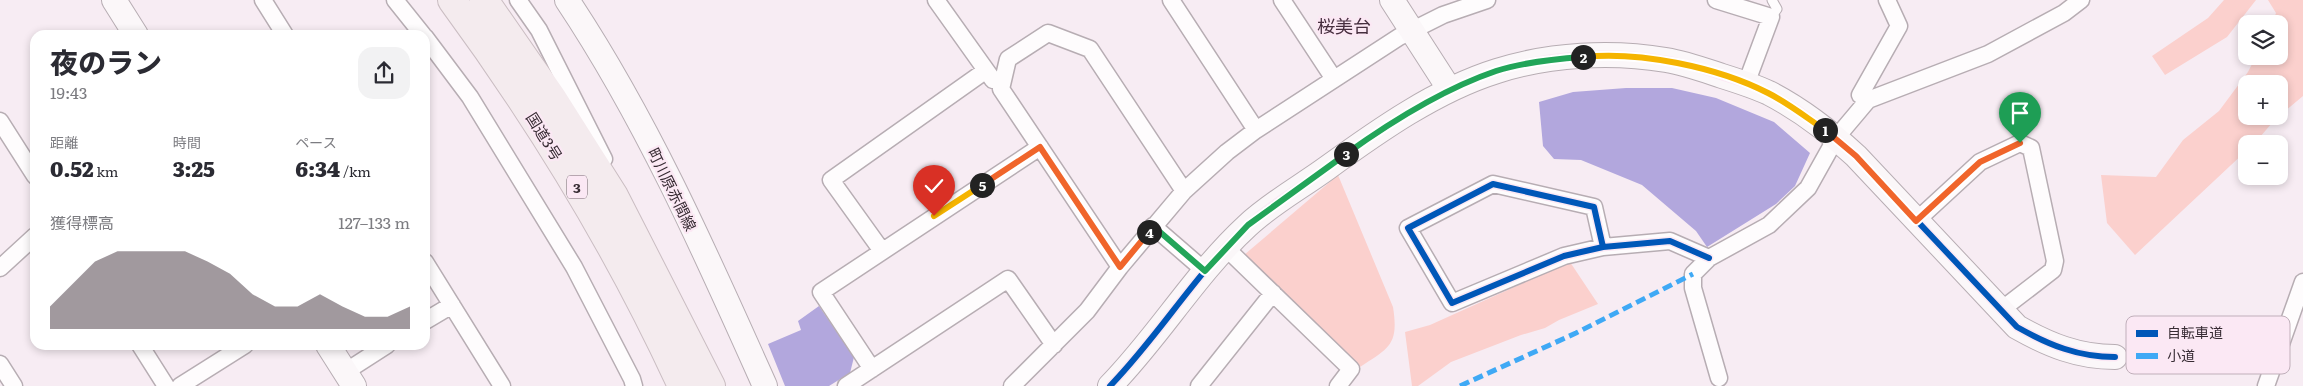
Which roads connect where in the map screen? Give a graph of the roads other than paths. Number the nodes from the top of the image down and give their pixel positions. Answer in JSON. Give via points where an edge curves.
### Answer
{"nodes":[{"id":1,"x":114,"y":0,"type":"edge"},
{"id":2,"x":263,"y":0,"type":"edge"},
{"id":3,"x":396,"y":0,"type":"edge"},
{"id":4,"x":452,"y":0,"type":"edge"},
{"id":5,"x":484,"y":0,"type":"edge"},
{"id":6,"x":518,"y":0,"type":"edge"},
{"id":7,"x":567,"y":0,"type":"edge"},
{"id":8,"x":936,"y":0,"type":"edge"},
{"id":9,"x":1171,"y":0,"type":"edge"},
{"id":10,"x":1282,"y":0,"type":"edge"},
{"id":11,"x":1392,"y":0,"type":"edge"},
{"id":12,"x":1487,"y":0,"type":"edge"},
{"id":13,"x":1716,"y":0,"type":"edge"},
{"id":14,"x":1772,"y":0,"type":"edge"},
{"id":15,"x":1887,"y":0,"type":"edge"},
{"id":16,"x":2081,"y":0,"type":"edge"},
{"id":17,"x":1771,"y":17,"type":"junction"},
{"id":18,"x":133,"y":30,"type":"edge"},
{"id":19,"x":282,"y":30,"type":"edge"},
{"id":20,"x":419,"y":30,"type":"edge"},
{"id":21,"x":1412,"y":30,"type":"junction"},
{"id":22,"x":430,"y":44,"type":"edge"},
{"id":23,"x":985,"y":72,"type":"junction"},
{"id":24,"x":1334,"y":79,"type":"junction"},
{"id":25,"x":1746,"y":84,"type":"junction"},
{"id":26,"x":1002,"y":89,"type":"junction"},
{"id":27,"x":1450,"y":90,"type":"junction"},
{"id":28,"x":1868,"y":100,"type":"junction"},
{"id":29,"x":0,"y":121,"type":"edge"},
{"id":30,"x":1256,"y":130,"type":"junction"},
{"id":31,"x":1836,"y":138,"type":"junction"},
{"id":32,"x":1040,"y":147,"type":"junction"},
{"id":33,"x":30,"y":168,"type":"edge"},
{"id":34,"x":1184,"y":191,"type":"junction"},
{"id":35,"x":1916,"y":221,"type":"junction"},
{"id":36,"x":1153,"y":226,"type":"junction"},
{"id":37,"x":30,"y":241,"type":"edge"},
{"id":38,"x":1603,"y":247,"type":"junction"},
{"id":39,"x":1226,"y":248,"type":"junction"},
{"id":40,"x":882,"y":251,"type":"junction"},
{"id":41,"x":1709,"y":258,"type":"junction"},
{"id":42,"x":1120,"y":267,"type":"junction"},
{"id":43,"x":0,"y":268,"type":"edge"},
{"id":44,"x":430,"y":270,"type":"edge"},
{"id":45,"x":1205,"y":271,"type":"junction"},
{"id":46,"x":2303,"y":282,"type":"edge"},
{"id":47,"x":662,"y":287,"type":"junction"},
{"id":48,"x":1272,"y":293,"type":"junction"},
{"id":49,"x":452,"y":305,"type":"junction"},
{"id":50,"x":2001,"y":310,"type":"junction"},
{"id":51,"x":430,"y":318,"type":"edge"},
{"id":52,"x":2290,"y":319,"type":"edge"},
{"id":53,"x":1054,"y":345,"type":"junction"},
{"id":54,"x":143,"y":350,"type":"edge"},
{"id":55,"x":237,"y":350,"type":"edge"},
{"id":56,"x":331,"y":350,"type":"edge"},
{"id":57,"x":381,"y":350,"type":"edge"},
{"id":58,"x":2115,"y":357,"type":"dead end"},
{"id":59,"x":0,"y":364,"type":"edge"},
{"id":60,"x":872,"y":369,"type":"junction"},
{"id":61,"x":2270,"y":374,"type":"edge"},
{"id":62,"x":1718,"y":378,"type":"dead end"},
{"id":63,"x":349,"y":379,"type":"edge"},
{"id":64,"x":14,"y":386,"type":"edge"},
{"id":65,"x":166,"y":386,"type":"edge"},
{"id":66,"x":180,"y":386,"type":"edge"},
{"id":67,"x":502,"y":386,"type":"edge"},
{"id":68,"x":634,"y":386,"type":"edge"},
{"id":69,"x":682,"y":386,"type":"edge"},
{"id":70,"x":711,"y":386,"type":"edge"},
{"id":71,"x":765,"y":386,"type":"edge"},
{"id":72,"x":846,"y":386,"type":"edge"},
{"id":73,"x":1012,"y":386,"type":"edge"},
{"id":74,"x":1110,"y":386,"type":"edge"},
{"id":75,"x":1199,"y":386,"type":"edge"},
{"id":76,"x":1338,"y":386,"type":"edge"},
{"id":77,"x":2266,"y":386,"type":"edge"}],
"edges":[{"from":1,"to":18,"type":"street"},
{"from":2,"to":19,"type":"street"},
{"from":3,"to":20,"type":"street"},
{"from":4,"to":69,"type":"highway","name":"国道3号","number":"3","via":[[531,113],[591,209]]},
{"from":5,"to":47,"type":"highway","name":"国道3号","number":"3","via":[[552,98],[614,196]]},
{"from":6,"to":47,"type":"street","via":[[539,30],[570,91]]},
{"from":7,"to":71,"type":"street","name":"町川原赤間線","via":[[613,73],[653,149]]},
{"from":8,"to":23,"type":"street"},
{"from":9,"to":30,"type":"street"},
{"from":10,"to":24,"type":"street"},
{"from":11,"to":21,"type":"street"},
{"from":12,"to":21,"type":"street","via":[[1443,14]]},
{"from":13,"to":17,"type":"street"},
{"from":14,"to":17,"type":"lane","via":[[1777,9]]},
{"from":15,"to":28,"type":"street","via":[[1899,26],[1860,95]]},
{"from":16,"to":28,"type":"street","via":[[2064,13],[1988,54]]},
{"from":17,"to":25,"type":"street"},
{"from":21,"to":24,"type":"street"},
{"from":21,"to":27,"type":"street"},
{"from":22,"to":68,"type":"street","via":[[470,97],[574,267]]},
{"from":23,"to":26,"type":"street"},
{"from":23,"to":40,"type":"street","via":[[830,180]]},
{"from":24,"to":30,"type":"street"},
{"from":25,"to":27,"type":"street","via":[[1667,60],[1588,56],[1542,60],[1497,71]]},
{"from":25,"to":31,"type":"street","via":[[1768,93]]},
{"from":26,"to":32,"type":"street"},
{"from":26,"to":34,"type":"street","via":[[1008,60],[1048,33],[1090,49]]},
{"from":27,"to":39,"type":"street","via":[[1353,149],[1248,225]]},
{"from":28,"to":31,"type":"street"},
{"from":29,"to":33,"type":"street"},
{"from":30,"to":34,"type":"street"},
{"from":31,"to":35,"type":"street"},
{"from":31,"to":41,"type":"street","via":[[1808,188],[1769,225]]},
{"from":32,"to":40,"type":"street"},
{"from":32,"to":42,"type":"street"},
{"from":34,"to":36,"type":"street"},
{"from":35,"to":50,"type":"street"},
{"from":35,"to":50,"type":"street","via":[[1980,162],[2020,143],[2031,148],[2055,261],[2053,270]]},
{"from":36,"to":42,"type":"street"},
{"from":36,"to":45,"type":"street"},
{"from":37,"to":43,"type":"street"},
{"from":38,"to":38,"type":"street","via":[[1594,207],[1494,184],[1408,228],[1452,303],[1557,259]]},
{"from":38,"to":41,"type":"street","via":[[1670,241]]},
{"from":39,"to":45,"type":"street"},
{"from":39,"to":48,"type":"street"},
{"from":40,"to":60,"type":"street","via":[[821,292]]},
{"from":41,"to":62,"type":"street","via":[[1693,274],[1693,288]]},
{"from":42,"to":53,"type":"street","via":[[1087,311]]},
{"from":44,"to":49,"type":"street"},
{"from":45,"to":74,"type":"street"},
{"from":46,"to":52,"type":"street"},
{"from":47,"to":70,"type":"highway","name":"国道3号","number":"3"},
{"from":48,"to":75,"type":"street"},
{"from":48,"to":76,"type":"street","via":[[1351,369]]},
{"from":49,"to":51,"type":"street"},
{"from":49,"to":67,"type":"street"},
{"from":50,"to":58,"type":"street","via":[[2017,327],[2066,351],[2092,357]]},
{"from":53,"to":60,"type":"street","via":[[1008,279]]},
{"from":53,"to":73,"type":"street"},
{"from":54,"to":65,"type":"street"},
{"from":55,"to":66,"type":"street"},
{"from":56,"to":63,"type":"street"},
{"from":57,"to":63,"type":"street"},
{"from":59,"to":64,"type":"street"},
{"from":60,"to":72,"type":"street"},
{"from":61,"to":77,"type":"street"}]}
